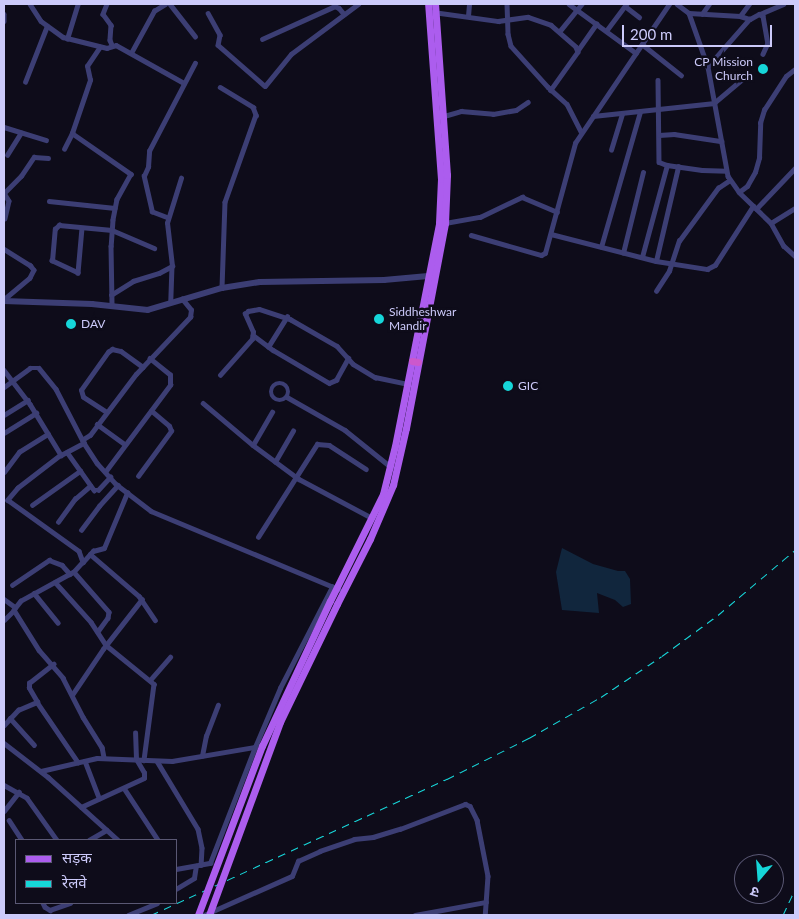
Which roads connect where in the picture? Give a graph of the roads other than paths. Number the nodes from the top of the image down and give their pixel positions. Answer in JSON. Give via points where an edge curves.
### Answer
{"nodes":[{"id":1,"x":30,"y":4,"type":"edge"},
{"id":2,"x":78,"y":4,"type":"edge"},
{"id":3,"x":107,"y":4,"type":"edge"},
{"id":4,"x":165,"y":4,"type":"edge"},
{"id":5,"x":170,"y":4,"type":"edge"},
{"id":6,"x":358,"y":4,"type":"edge"},
{"id":7,"x":428,"y":4,"type":"edge"},
{"id":8,"x":435,"y":4,"type":"edge"},
{"id":9,"x":468,"y":4,"type":"edge"},
{"id":10,"x":507,"y":4,"type":"edge"},
{"id":11,"x":569,"y":4,"type":"edge"},
{"id":12,"x":582,"y":4,"type":"edge"},
{"id":13,"x":669,"y":4,"type":"edge"},
{"id":14,"x":677,"y":4,"type":"edge"},
{"id":15,"x":709,"y":4,"type":"edge"},
{"id":16,"x":749,"y":4,"type":"edge"},
{"id":17,"x":783,"y":4,"type":"edge"},
{"id":18,"x":625,"y":5,"type":"edge"},
{"id":19,"x":577,"y":10,"type":"junction"},
{"id":20,"x":432,"y":12,"type":"junction"},
{"id":21,"x":689,"y":13,"type":"junction"},
{"id":22,"x":4,"y":14,"type":"edge"},
{"id":23,"x":208,"y":14,"type":"dead end"},
{"id":24,"x":344,"y":14,"type":"junction"},
{"id":25,"x":702,"y":14,"type":"junction"},
{"id":26,"x":760,"y":14,"type":"junction"},
{"id":27,"x":468,"y":16,"type":"junction"},
{"id":28,"x":740,"y":16,"type":"junction"},
{"id":29,"x":639,"y":17,"type":"dead end"},
{"id":30,"x":750,"y":19,"type":"junction"},
{"id":31,"x":4,"y":21,"type":"edge"},
{"id":32,"x":507,"y":21,"type":"junction"},
{"id":33,"x":596,"y":24,"type":"junction"},
{"id":34,"x":47,"y":26,"type":"junction"},
{"id":35,"x":606,"y":31,"type":"junction"},
{"id":36,"x":559,"y":32,"type":"junction"},
{"id":37,"x":195,"y":36,"type":"dead end"},
{"id":38,"x":67,"y":38,"type":"junction"},
{"id":39,"x":262,"y":39,"type":"dead end"},
{"id":40,"x":642,"y":44,"type":"junction"},
{"id":41,"x":112,"y":45,"type":"junction"},
{"id":42,"x":100,"y":47,"type":"junction"},
{"id":43,"x":578,"y":50,"type":"junction"},
{"id":44,"x":636,"y":53,"type":"junction"},
{"id":45,"x":132,"y":54,"type":"junction"},
{"id":46,"x":764,"y":54,"type":"dead end"},
{"id":47,"x":195,"y":63,"type":"dead end"},
{"id":48,"x":708,"y":68,"type":"junction"},
{"id":49,"x":795,"y":69,"type":"edge"},
{"id":50,"x":681,"y":75,"type":"dead end"},
{"id":51,"x":746,"y":76,"type":"dead end"},
{"id":52,"x":658,"y":80,"type":"dead end"},
{"id":53,"x":25,"y":82,"type":"dead end"},
{"id":54,"x":184,"y":83,"type":"junction"},
{"id":55,"x":220,"y":86,"type":"dead end"},
{"id":56,"x":551,"y":90,"type":"junction"},
{"id":57,"x":528,"y":102,"type":"dead end"},
{"id":58,"x":714,"y":103,"type":"junction"},
{"id":59,"x":660,"y":109,"type":"junction"},
{"id":60,"x":640,"y":112,"type":"junction"},
{"id":61,"x":622,"y":114,"type":"junction"},
{"id":62,"x":444,"y":116,"type":"junction"},
{"id":63,"x":593,"y":116,"type":"junction"},
{"id":64,"x":4,"y":127,"type":"edge"},
{"id":65,"x":581,"y":132,"type":"junction"},
{"id":66,"x":21,"y":133,"type":"junction"},
{"id":67,"x":72,"y":133,"type":"junction"},
{"id":68,"x":659,"y":135,"type":"junction"},
{"id":69,"x":46,"y":140,"type":"dead end"},
{"id":70,"x":721,"y":141,"type":"junction"},
{"id":71,"x":64,"y":148,"type":"dead end"},
{"id":72,"x":611,"y":150,"type":"dead end"},
{"id":73,"x":7,"y":155,"type":"dead end"},
{"id":74,"x":48,"y":158,"type":"dead end"},
{"id":75,"x":667,"y":165,"type":"junction"},
{"id":76,"x":678,"y":167,"type":"junction"},
{"id":77,"x":795,"y":168,"type":"edge"},
{"id":78,"x":726,"y":171,"type":"junction"},
{"id":79,"x":643,"y":172,"type":"dead end"},
{"id":80,"x":181,"y":178,"type":"dead end"},
{"id":81,"x":730,"y":180,"type":"junction"},
{"id":82,"x":739,"y":192,"type":"junction"},
{"id":83,"x":4,"y":193,"type":"edge"},
{"id":84,"x":48,"y":201,"type":"dead end"},
{"id":85,"x":754,"y":207,"type":"junction"},
{"id":86,"x":115,"y":208,"type":"junction"},
{"id":87,"x":795,"y":208,"type":"edge"},
{"id":88,"x":557,"y":212,"type":"junction"},
{"id":89,"x":168,"y":218,"type":"junction"},
{"id":90,"x":5,"y":219,"type":"dead end"},
{"id":91,"x":446,"y":223,"type":"junction"},
{"id":92,"x":770,"y":223,"type":"junction"},
{"id":93,"x":82,"y":228,"type":"junction"},
{"id":94,"x":112,"y":230,"type":"junction"},
{"id":95,"x":551,"y":234,"type":"junction"},
{"id":96,"x":471,"y":235,"type":"dead end"},
{"id":97,"x":601,"y":247,"type":"junction"},
{"id":98,"x":154,"y":248,"type":"dead end"},
{"id":99,"x":4,"y":250,"type":"edge"},
{"id":100,"x":623,"y":253,"type":"junction"},
{"id":101,"x":795,"y":256,"type":"edge"},
{"id":102,"x":642,"y":257,"type":"junction"},
{"id":103,"x":656,"y":260,"type":"junction"},
{"id":104,"x":672,"y":264,"type":"junction"},
{"id":105,"x":172,"y":266,"type":"junction"},
{"id":106,"x":428,"y":276,"type":"junction"},
{"id":107,"x":222,"y":288,"type":"junction"},
{"id":108,"x":656,"y":291,"type":"dead end"},
{"id":109,"x":111,"y":295,"type":"junction"},
{"id":110,"x":182,"y":299,"type":"junction"},
{"id":111,"x":4,"y":301,"type":"edge"},
{"id":112,"x":171,"y":302,"type":"junction"},
{"id":113,"x":112,"y":306,"type":"junction"},
{"id":114,"x":287,"y":317,"type":"junction"},
{"id":115,"x":253,"y":335,"type":"junction"},
{"id":116,"x":268,"y":347,"type":"junction"},
{"id":117,"x":348,"y":358,"type":"junction"},
{"id":118,"x":150,"y":359,"type":"junction"},
{"id":119,"x":415,"y":362,"type":"junction"},
{"id":120,"x":142,"y":367,"type":"junction"},
{"id":121,"x":4,"y":370,"type":"edge"},
{"id":122,"x":220,"y":375,"type":"dead end"},
{"id":123,"x":12,"y":381,"type":"junction"},
{"id":124,"x":408,"y":384,"type":"junction"},
{"id":125,"x":4,"y":387,"type":"edge"},
{"id":126,"x":287,"y":397,"type":"dead end"},
{"id":127,"x":28,"y":400,"type":"junction"},
{"id":128,"x":202,"y":403,"type":"dead end"},
{"id":129,"x":151,"y":411,"type":"junction"},
{"id":130,"x":106,"y":412,"type":"junction"},
{"id":131,"x":272,"y":412,"type":"dead end"},
{"id":132,"x":36,"y":413,"type":"junction"},
{"id":133,"x":4,"y":415,"type":"edge"},
{"id":134,"x":97,"y":424,"type":"junction"},
{"id":135,"x":293,"y":431,"type":"dead end"},
{"id":136,"x":4,"y":434,"type":"edge"},
{"id":137,"x":48,"y":434,"type":"junction"},
{"id":138,"x":83,"y":441,"type":"junction"},
{"id":139,"x":125,"y":444,"type":"junction"},
{"id":140,"x":253,"y":445,"type":"junction"},
{"id":141,"x":67,"y":452,"type":"junction"},
{"id":142,"x":61,"y":456,"type":"junction"},
{"id":143,"x":275,"y":462,"type":"junction"},
{"id":144,"x":390,"y":467,"type":"junction"},
{"id":145,"x":366,"y":469,"type":"dead end"},
{"id":146,"x":80,"y":471,"type":"junction"},
{"id":147,"x":4,"y":472,"type":"edge"},
{"id":148,"x":105,"y":472,"type":"junction"},
{"id":149,"x":138,"y":476,"type":"dead end"},
{"id":150,"x":295,"y":476,"type":"junction"},
{"id":151,"x":110,"y":477,"type":"junction"},
{"id":152,"x":118,"y":485,"type":"junction"},
{"id":153,"x":90,"y":486,"type":"junction"},
{"id":154,"x":127,"y":493,"type":"junction"},
{"id":155,"x":32,"y":506,"type":"dead end"},
{"id":156,"x":372,"y":518,"type":"junction"},
{"id":157,"x":58,"y":522,"type":"dead end"},
{"id":158,"x":81,"y":530,"type":"dead end"},
{"id":159,"x":258,"y":537,"type":"dead end"},
{"id":160,"x":90,"y":554,"type":"junction"},
{"id":161,"x":83,"y":562,"type":"junction"},
{"id":162,"x":72,"y":573,"type":"junction"},
{"id":163,"x":55,"y":582,"type":"junction"},
{"id":164,"x":12,"y":585,"type":"dead end"},
{"id":165,"x":337,"y":589,"type":"junction"},
{"id":166,"x":34,"y":593,"type":"junction"},
{"id":167,"x":4,"y":599,"type":"edge"},
{"id":168,"x":142,"y":600,"type":"junction"},
{"id":169,"x":333,"y":603,"type":"junction"},
{"id":170,"x":14,"y":608,"type":"junction"},
{"id":171,"x":4,"y":620,"type":"edge"},
{"id":172,"x":155,"y":620,"type":"dead end"},
{"id":173,"x":58,"y":623,"type":"dead end"},
{"id":174,"x":98,"y":632,"type":"junction"},
{"id":175,"x":106,"y":645,"type":"junction"},
{"id":176,"x":170,"y":657,"type":"dead end"},
{"id":177,"x":53,"y":664,"type":"junction"},
{"id":178,"x":151,"y":679,"type":"junction"},
{"id":179,"x":72,"y":695,"type":"junction"},
{"id":180,"x":37,"y":702,"type":"junction"},
{"id":181,"x":218,"y":705,"type":"dead end"},
{"id":182,"x":10,"y":718,"type":"junction"},
{"id":183,"x":4,"y":725,"type":"edge"},
{"id":184,"x":135,"y":733,"type":"dead end"},
{"id":185,"x":4,"y":743,"type":"edge"},
{"id":186,"x":34,"y":745,"type":"dead end"},
{"id":187,"x":255,"y":747,"type":"junction"},
{"id":188,"x":202,"y":756,"type":"junction"},
{"id":189,"x":104,"y":758,"type":"junction"},
{"id":190,"x":136,"y":759,"type":"junction"},
{"id":191,"x":144,"y":760,"type":"junction"},
{"id":192,"x":85,"y":761,"type":"junction"},
{"id":193,"x":157,"y":761,"type":"junction"},
{"id":194,"x":78,"y":762,"type":"junction"},
{"id":195,"x":41,"y":771,"type":"junction"},
{"id":196,"x":4,"y":785,"type":"edge"},
{"id":197,"x":124,"y":788,"type":"junction"},
{"id":198,"x":19,"y":792,"type":"junction"},
{"id":199,"x":99,"y":798,"type":"junction"},
{"id":200,"x":81,"y":807,"type":"junction"},
{"id":201,"x":4,"y":811,"type":"edge"},
{"id":202,"x":9,"y":820,"type":"dead end"},
{"id":203,"x":106,"y":830,"type":"junction"},
{"id":204,"x":21,"y":839,"type":"edge"},
{"id":205,"x":56,"y":839,"type":"edge"},
{"id":206,"x":91,"y":839,"type":"edge"},
{"id":207,"x":117,"y":839,"type":"edge"},
{"id":208,"x":157,"y":839,"type":"edge"},
{"id":209,"x":199,"y":865,"type":"junction"},
{"id":210,"x":178,"y":869,"type":"edge"},
{"id":211,"x":178,"y":889,"type":"edge"},
{"id":212,"x":486,"y":902,"type":"junction"},
{"id":213,"x":44,"y":904,"type":"edge"},
{"id":214,"x":67,"y":904,"type":"edge"},
{"id":215,"x":155,"y":904,"type":"edge"},
{"id":216,"x":128,"y":915,"type":"edge"},
{"id":217,"x":198,"y":915,"type":"edge"},
{"id":218,"x":204,"y":915,"type":"edge"},
{"id":219,"x":209,"y":915,"type":"edge"},
{"id":220,"x":415,"y":915,"type":"edge"},
{"id":221,"x":485,"y":915,"type":"edge"}],
"edges":[{"from":1,"to":34,"type":"street"},
{"from":2,"to":38,"type":"street"},
{"from":3,"to":41,"type":"street","via":[[103,14],[111,25]]},
{"from":4,"to":45,"type":"street","via":[[154,11]]},
{"from":5,"to":37,"type":"street"},
{"from":6,"to":24,"type":"street"},
{"from":7,"to":20,"type":"main road"},
{"from":8,"to":20,"type":"main road"},
{"from":9,"to":27,"type":"street"},
{"from":10,"to":32,"type":"street"},
{"from":11,"to":19,"type":"street"},
{"from":12,"to":19,"type":"street"},
{"from":13,"to":40,"type":"street"},
{"from":14,"to":21,"type":"street"},
{"from":15,"to":25,"type":"street"},
{"from":16,"to":28,"type":"street"},
{"from":17,"to":26,"type":"street"},
{"from":18,"to":29,"type":"street"},
{"from":18,"to":35,"type":"street"},
{"from":19,"to":33,"type":"street"},
{"from":19,"to":36,"type":"street"},
{"from":20,"to":27,"type":"street"},
{"from":20,"to":62,"type":"main road"},
{"from":20,"to":106,"type":"main road","via":[[441,186],[439,223]]},
{"from":21,"to":25,"type":"street"},
{"from":21,"to":48,"type":"street"},
{"from":22,"to":31,"type":"street"},
{"from":23,"to":24,"type":"street","via":[[220,34],[218,45],[265,86],[292,54]]},
{"from":24,"to":39,"type":"street","via":[[334,6]]},
{"from":25,"to":28,"type":"street"},
{"from":26,"to":30,"type":"street"},
{"from":26,"to":46,"type":"street","via":[[768,43]]},
{"from":27,"to":32,"type":"street"},
{"from":28,"to":30,"type":"street"},
{"from":30,"to":48,"type":"street"},
{"from":32,"to":36,"type":"street","via":[[535,18]]},
{"from":32,"to":56,"type":"street","via":[[512,46]]},
{"from":33,"to":35,"type":"street"},
{"from":33,"to":43,"type":"street"},
{"from":34,"to":38,"type":"street"},
{"from":34,"to":53,"type":"street"},
{"from":35,"to":44,"type":"street"},
{"from":36,"to":43,"type":"street"},
{"from":38,"to":42,"type":"street"},
{"from":40,"to":44,"type":"street"},
{"from":40,"to":50,"type":"street"},
{"from":41,"to":42,"type":"street"},
{"from":41,"to":45,"type":"street"},
{"from":42,"to":67,"type":"street","via":[[88,66],[90,80]]},
{"from":43,"to":56,"type":"street"},
{"from":44,"to":63,"type":"street"},
{"from":45,"to":54,"type":"street"},
{"from":47,"to":54,"type":"street"},
{"from":48,"to":58,"type":"street"},
{"from":49,"to":82,"type":"street","via":[[786,76],[764,110],[755,172]]},
{"from":51,"to":58,"type":"street"},
{"from":52,"to":59,"type":"street"},
{"from":54,"to":89,"type":"street","via":[[148,151],[148,167],[144,176],[152,212]]},
{"from":55,"to":107,"type":"street","via":[[253,107],[256,115],[225,202]]},
{"from":56,"to":65,"type":"street","via":[[567,104]]},
{"from":57,"to":62,"type":"street","via":[[516,110],[493,114],[461,111]]},
{"from":58,"to":59,"type":"street"},
{"from":58,"to":70,"type":"street"},
{"from":59,"to":60,"type":"street"},
{"from":59,"to":68,"type":"street"},
{"from":60,"to":61,"type":"street"},
{"from":60,"to":97,"type":"street"},
{"from":61,"to":63,"type":"street"},
{"from":61,"to":72,"type":"street"},
{"from":62,"to":91,"type":"main road"},
{"from":63,"to":65,"type":"street"},
{"from":64,"to":66,"type":"street"},
{"from":65,"to":88,"type":"street","via":[[573,146]]},
{"from":66,"to":69,"type":"street"},
{"from":66,"to":73,"type":"street"},
{"from":67,"to":71,"type":"street"},
{"from":67,"to":86,"type":"street","via":[[131,174]]},
{"from":68,"to":70,"type":"street"},
{"from":68,"to":75,"type":"street","via":[[659,162]]},
{"from":70,"to":78,"type":"street"},
{"from":74,"to":83,"type":"street","via":[[34,157]]},
{"from":75,"to":76,"type":"street"},
{"from":75,"to":102,"type":"street"},
{"from":76,"to":78,"type":"street"},
{"from":76,"to":103,"type":"street"},
{"from":77,"to":85,"type":"street"},
{"from":78,"to":81,"type":"street"},
{"from":79,"to":100,"type":"street"},
{"from":80,"to":89,"type":"street"},
{"from":81,"to":82,"type":"street"},
{"from":81,"to":104,"type":"street","via":[[718,188],[679,241]]},
{"from":82,"to":85,"type":"street"},
{"from":83,"to":90,"type":"street","via":[[8,201]]},
{"from":84,"to":86,"type":"street"},
{"from":85,"to":92,"type":"street"},
{"from":85,"to":104,"type":"street","via":[[711,269]]},
{"from":86,"to":94,"type":"street"},
{"from":87,"to":92,"type":"street"},
{"from":88,"to":91,"type":"street","via":[[522,196],[480,217]]},
{"from":88,"to":95,"type":"street"},
{"from":89,"to":105,"type":"street"},
{"from":91,"to":119,"type":"main road"},
{"from":92,"to":101,"type":"street","via":[[784,246]]},
{"from":93,"to":93,"type":"street","via":[[57,226],[52,261],[78,273]]},
{"from":93,"to":94,"type":"street"},
{"from":94,"to":98,"type":"street"},
{"from":94,"to":109,"type":"street"},
{"from":95,"to":96,"type":"street","via":[[543,254]]},
{"from":95,"to":97,"type":"street"},
{"from":97,"to":100,"type":"street"},
{"from":99,"to":111,"type":"street","via":[[30,264],[34,270],[30,278]]},
{"from":100,"to":102,"type":"street"},
{"from":102,"to":103,"type":"street"},
{"from":103,"to":104,"type":"street"},
{"from":104,"to":108,"type":"street"},
{"from":105,"to":109,"type":"street","via":[[134,281]]},
{"from":105,"to":112,"type":"street"},
{"from":106,"to":107,"type":"street","via":[[260,282]]},
{"from":106,"to":119,"type":"main road"},
{"from":107,"to":110,"type":"street"},
{"from":109,"to":113,"type":"street"},
{"from":110,"to":112,"type":"street"},
{"from":110,"to":118,"type":"street","via":[[192,315]]},
{"from":111,"to":113,"type":"street"},
{"from":112,"to":113,"type":"street","via":[[148,310]]},
{"from":114,"to":115,"type":"street","via":[[267,310],[248,311],[245,317]]},
{"from":114,"to":116,"type":"street"},
{"from":114,"to":117,"type":"street","via":[[337,346]]},
{"from":115,"to":116,"type":"street"},
{"from":115,"to":122,"type":"street"},
{"from":116,"to":117,"type":"street","via":[[329,383],[336,380]]},
{"from":117,"to":124,"type":"street","via":[[375,377]]},
{"from":118,"to":120,"type":"street"},
{"from":118,"to":129,"type":"street","via":[[171,378],[170,385]]},
{"from":119,"to":124,"type":"main road"},
{"from":119,"to":165,"type":"main road","via":[[392,485],[377,523]]},
{"from":120,"to":130,"type":"street"},
{"from":120,"to":130,"type":"street","via":[[121,351],[112,349],[108,352],[81,390],[83,397]]},
{"from":121,"to":123,"type":"street"},
{"from":123,"to":125,"type":"street"},
{"from":123,"to":127,"type":"street"},
{"from":123,"to":138,"type":"street","via":[[33,367],[44,372]]},
{"from":124,"to":144,"type":"main road"},
{"from":126,"to":144,"type":"street","via":[[345,430]]},
{"from":127,"to":132,"type":"street"},
{"from":127,"to":133,"type":"street"},
{"from":128,"to":140,"type":"street"},
{"from":129,"to":139,"type":"street"},
{"from":129,"to":149,"type":"street","via":[[171,431]]},
{"from":130,"to":134,"type":"street"},
{"from":131,"to":140,"type":"street"},
{"from":132,"to":136,"type":"street"},
{"from":132,"to":137,"type":"street"},
{"from":134,"to":138,"type":"street"},
{"from":134,"to":139,"type":"street"},
{"from":135,"to":143,"type":"street"},
{"from":137,"to":142,"type":"street"},
{"from":137,"to":147,"type":"street","via":[[19,452]]},
{"from":138,"to":141,"type":"street"},
{"from":138,"to":148,"type":"street"},
{"from":139,"to":148,"type":"street"},
{"from":140,"to":143,"type":"street"},
{"from":141,"to":142,"type":"street"},
{"from":141,"to":146,"type":"street"},
{"from":142,"to":161,"type":"street","via":[[18,488],[8,500],[79,551]]},
{"from":143,"to":150,"type":"street"},
{"from":144,"to":156,"type":"main road"},
{"from":145,"to":150,"type":"street","via":[[329,445],[320,443],[313,448]]},
{"from":146,"to":153,"type":"street"},
{"from":146,"to":155,"type":"street"},
{"from":148,"to":151,"type":"street"},
{"from":150,"to":156,"type":"street"},
{"from":150,"to":159,"type":"street"},
{"from":151,"to":152,"type":"street"},
{"from":151,"to":153,"type":"street","via":[[96,491]]},
{"from":152,"to":154,"type":"street"},
{"from":152,"to":158,"type":"street"},
{"from":153,"to":157,"type":"street","via":[[75,499]]},
{"from":154,"to":160,"type":"street","via":[[104,548]]},
{"from":154,"to":165,"type":"street","via":[[166,518]]},
{"from":156,"to":165,"type":"main road"},
{"from":160,"to":161,"type":"street"},
{"from":160,"to":168,"type":"street"},
{"from":161,"to":162,"type":"street"},
{"from":162,"to":163,"type":"street"},
{"from":162,"to":164,"type":"street","via":[[49,560]]},
{"from":162,"to":174,"type":"street","via":[[109,612]]},
{"from":163,"to":166,"type":"street"},
{"from":163,"to":174,"type":"street"},
{"from":165,"to":169,"type":"main road"},
{"from":165,"to":187,"type":"street","via":[[284,681]]},
{"from":166,"to":170,"type":"street"},
{"from":166,"to":173,"type":"street"},
{"from":167,"to":170,"type":"street"},
{"from":168,"to":172,"type":"street"},
{"from":168,"to":175,"type":"street"},
{"from":169,"to":217,"type":"main road","bridge":true,"via":[[278,710]]},
{"from":169,"to":219,"type":"main road","bridge":true,"via":[[280,722]]},
{"from":170,"to":171,"type":"street"},
{"from":170,"to":177,"type":"street","via":[[40,650]]},
{"from":174,"to":175,"type":"street"},
{"from":175,"to":178,"type":"street"},
{"from":175,"to":179,"type":"street"},
{"from":176,"to":178,"type":"street"},
{"from":177,"to":179,"type":"street"},
{"from":177,"to":180,"type":"street","via":[[28,686]]},
{"from":178,"to":191,"type":"street","via":[[155,690]]},
{"from":179,"to":189,"type":"street","via":[[102,747]]},
{"from":180,"to":182,"type":"street","via":[[20,708]]},
{"from":180,"to":194,"type":"street"},
{"from":181,"to":188,"type":"street"},
{"from":182,"to":183,"type":"street"},
{"from":182,"to":186,"type":"street"},
{"from":184,"to":190,"type":"street"},
{"from":185,"to":195,"type":"street"},
{"from":187,"to":188,"type":"street"},
{"from":187,"to":209,"type":"street","via":[[210,863]]},
{"from":188,"to":193,"type":"street"},
{"from":189,"to":190,"type":"street"},
{"from":189,"to":192,"type":"street"},
{"from":190,"to":191,"type":"street"},
{"from":190,"to":197,"type":"street","via":[[144,778]]},
{"from":191,"to":193,"type":"street"},
{"from":192,"to":194,"type":"street"},
{"from":192,"to":199,"type":"street"},
{"from":193,"to":209,"type":"street","via":[[198,829],[202,848]]},
{"from":194,"to":195,"type":"street"},
{"from":195,"to":200,"type":"street"},
{"from":196,"to":198,"type":"street"},
{"from":197,"to":199,"type":"street"},
{"from":197,"to":208,"type":"street"},
{"from":198,"to":201,"type":"street"},
{"from":198,"to":205,"type":"street","via":[[34,806]]},
{"from":199,"to":200,"type":"street"},
{"from":200,"to":203,"type":"street"},
{"from":202,"to":204,"type":"street"},
{"from":203,"to":206,"type":"street"},
{"from":203,"to":207,"type":"street"},
{"from":209,"to":210,"type":"street"},
{"from":209,"to":211,"type":"street","via":[[194,878]]},
{"from":212,"to":218,"type":"street","via":[[488,876],[477,820],[470,806],[465,804],[400,829],[354,839],[320,851],[298,861],[292,876]]},
{"from":212,"to":220,"type":"street"},
{"from":212,"to":221,"type":"street"},
{"from":213,"to":214,"type":"street","via":[[50,910]]},
{"from":215,"to":216,"type":"street"}]}
